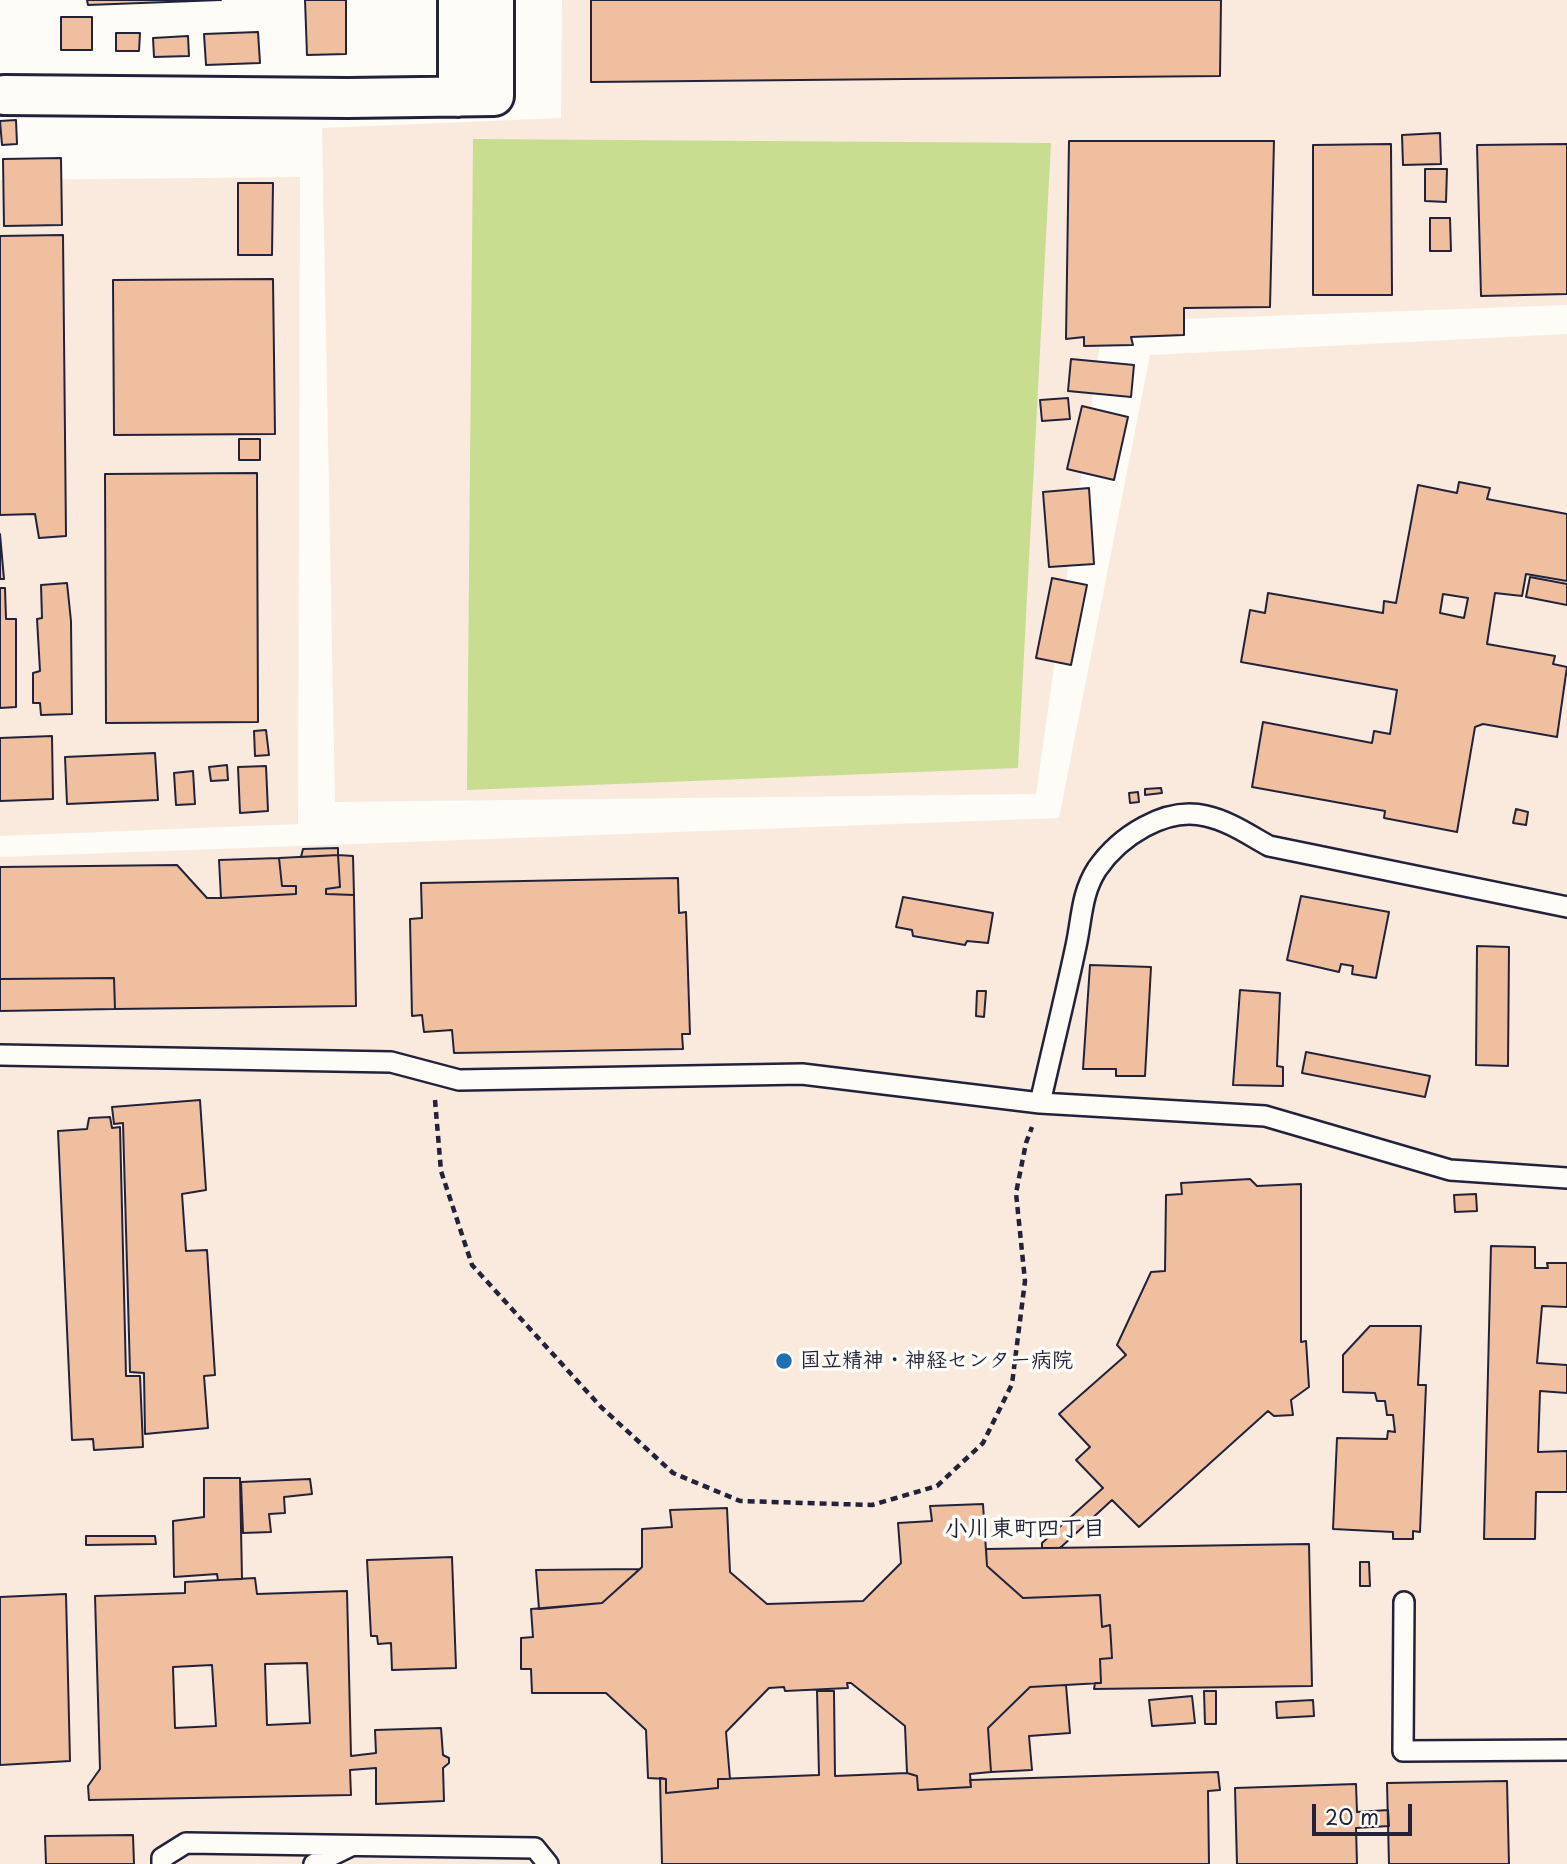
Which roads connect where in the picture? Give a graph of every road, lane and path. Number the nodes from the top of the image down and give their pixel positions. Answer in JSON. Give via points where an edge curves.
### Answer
{"nodes":[{"id":1,"x":458,"y":0,"type":"edge"},
{"id":2,"x":494,"y":0,"type":"edge"},
{"id":3,"x":4,"y":95,"type":"dead end"},
{"id":4,"x":476,"y":96,"type":"junction"},
{"id":5,"x":1567,"y":907,"type":"edge"},
{"id":6,"x":0,"y":1055,"type":"edge"},
{"id":7,"x":434,"y":1073,"type":"junction"},
{"id":8,"x":1040,"y":1103,"type":"junction"},
{"id":9,"x":1567,"y":1178,"type":"edge"},
{"id":10,"x":1404,"y":1602,"type":"dead end"},
{"id":11,"x":1567,"y":1750,"type":"edge"},
{"id":12,"x":354,"y":1844,"type":"junction"},
{"id":13,"x":162,"y":1864,"type":"edge"},
{"id":14,"x":314,"y":1864,"type":"edge"},
{"id":15,"x":548,"y":1864,"type":"edge"}],
"edges":[{"from":1,"to":4,"type":"street"},
{"from":2,"to":4,"type":"street"},
{"from":3,"to":4,"type":"street"},
{"from":5,"to":8,"type":"lane","via":[[1269,846],[1205,815],[1175,816],[1149,825],[1120,842],[1096,870],[1081,908]]},
{"from":6,"to":7,"type":"lane","via":[[391,1062]]},
{"from":7,"to":8,"type":"lane","via":[[459,1080],[802,1074]]},
{"from":7,"to":8,"type":"path","via":[[441,1171],[471,1265],[601,1407],[673,1473],[740,1501],[872,1505],[937,1486],[983,1443],[1012,1384],[1025,1281],[1016,1193]]},
{"from":8,"to":9,"type":"lane","via":[[1265,1116],[1450,1170]]},
{"from":10,"to":11,"type":"lane","via":[[1403,1751]]},
{"from":12,"to":13,"type":"lane","via":[[186,1843],[162,1858]]},
{"from":12,"to":14,"type":"lane"},
{"from":12,"to":15,"type":"lane","via":[[535,1848]]}]}
